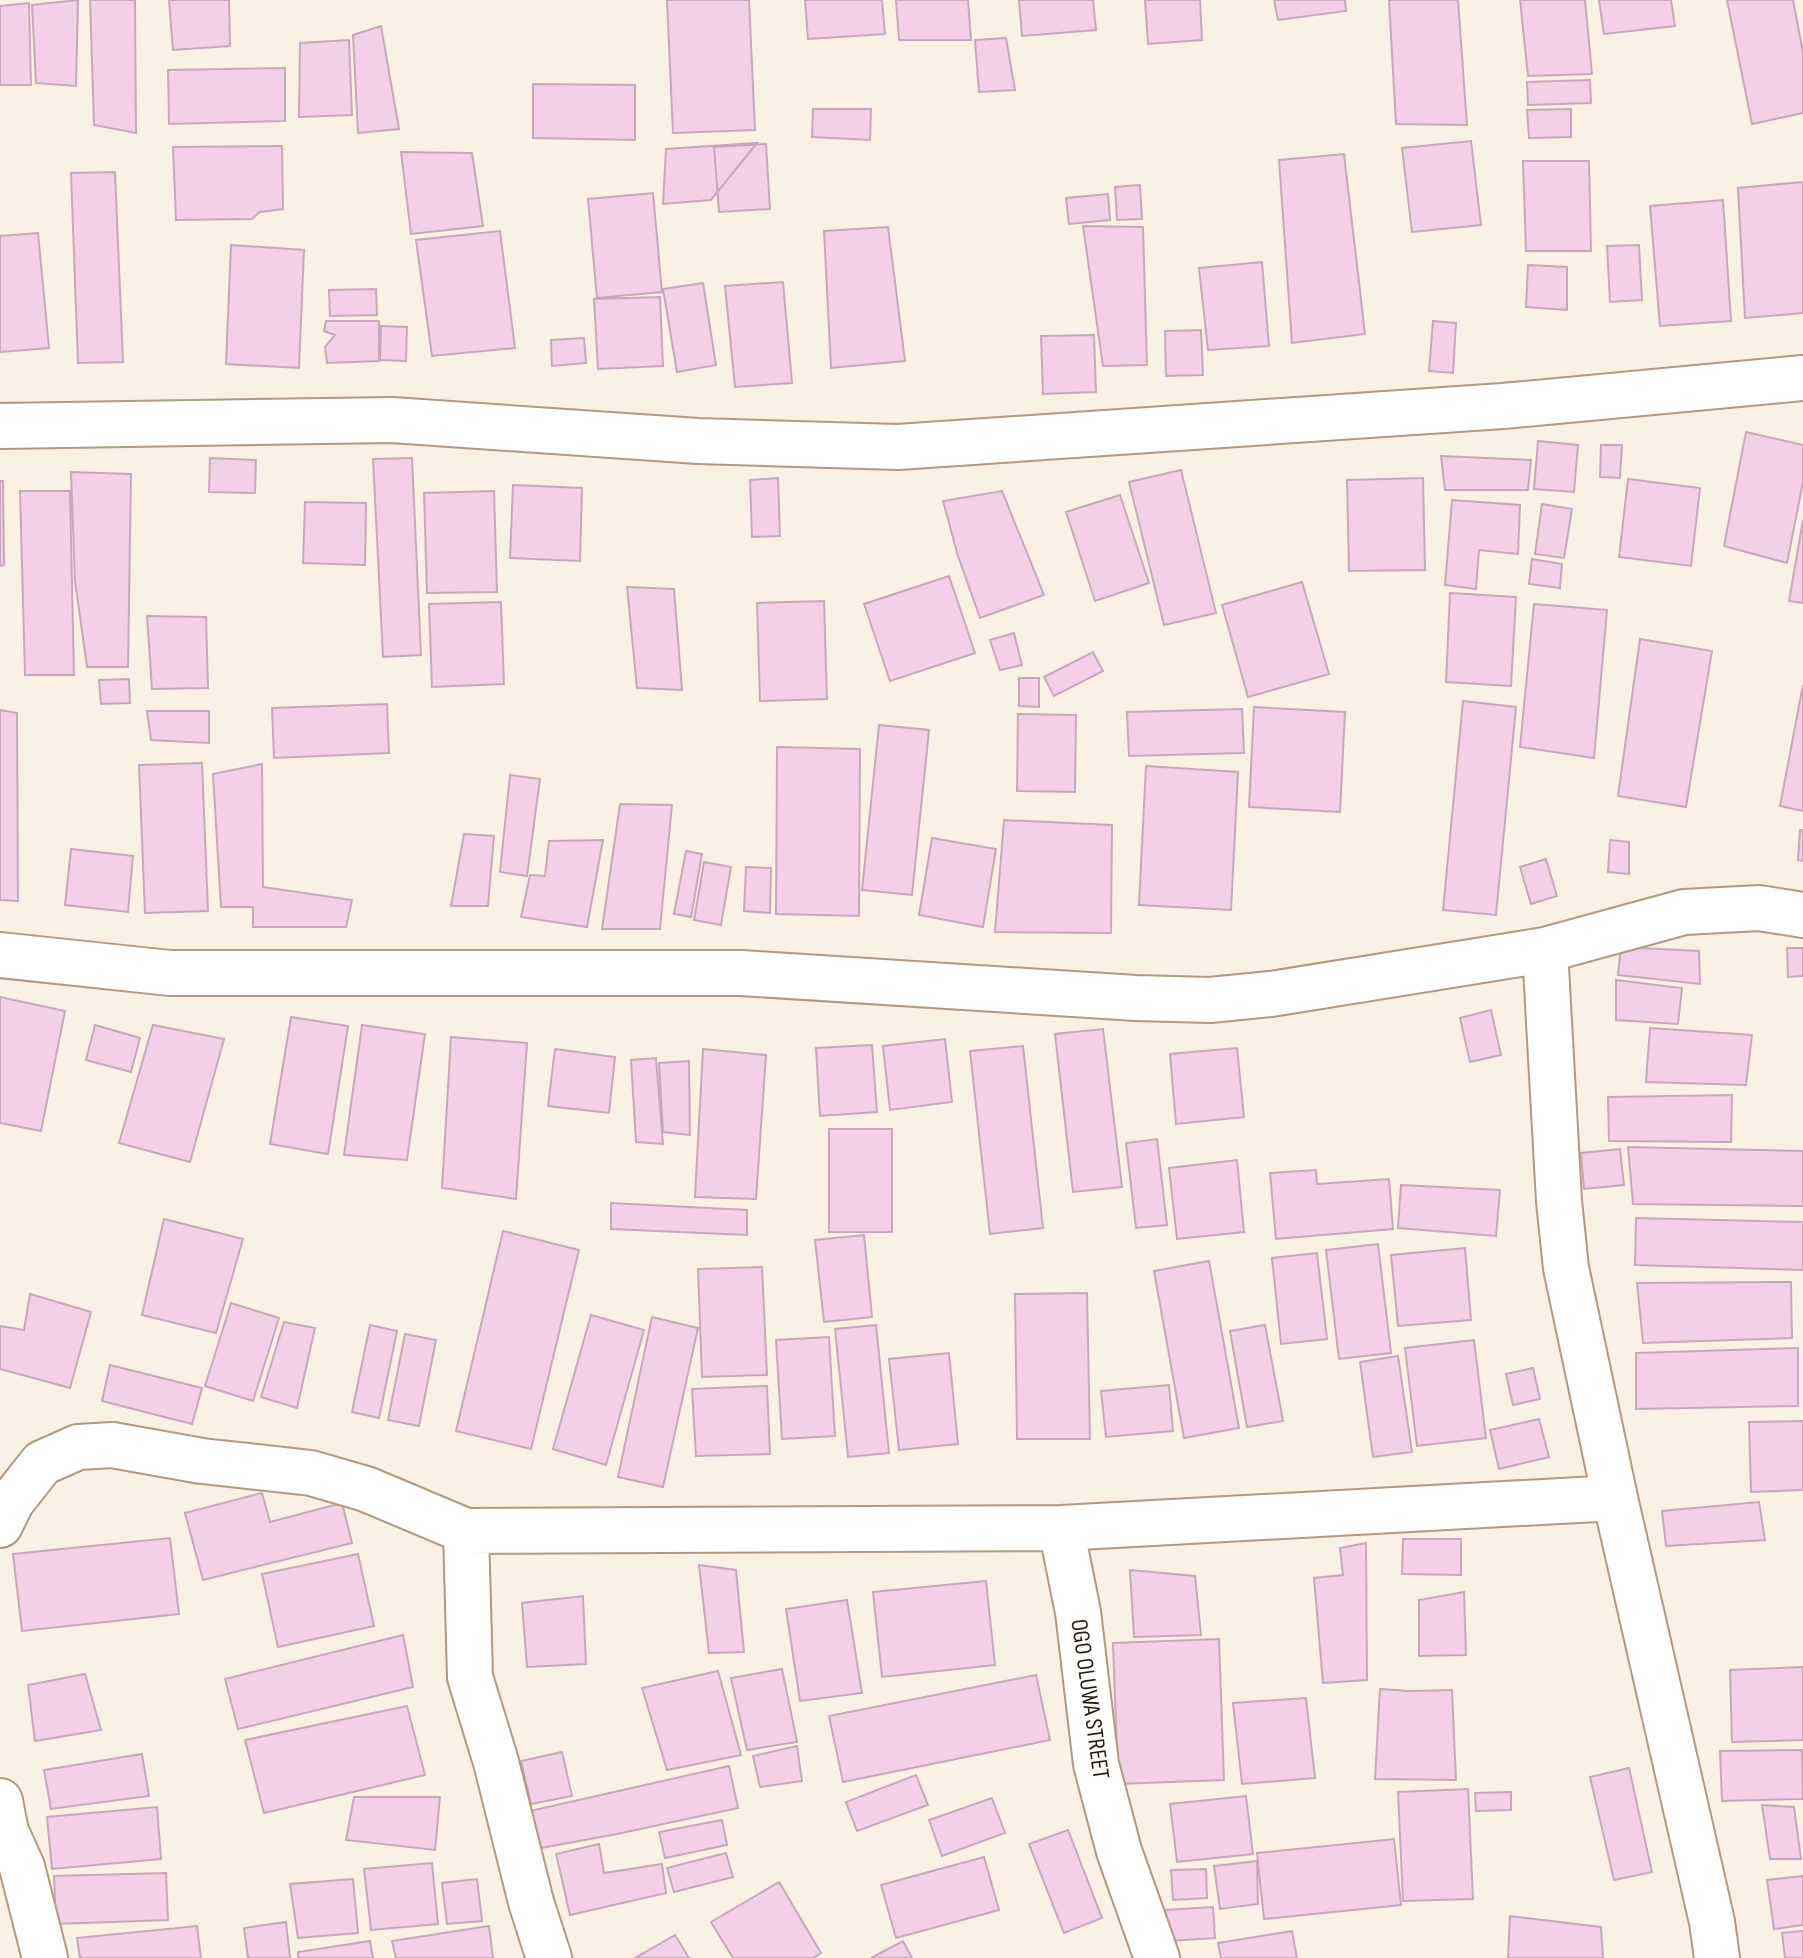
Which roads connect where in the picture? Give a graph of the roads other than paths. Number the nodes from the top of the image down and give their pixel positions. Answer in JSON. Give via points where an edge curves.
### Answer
{"nodes":[{"id":1,"x":1803,"y":378,"type":"edge"},
{"id":2,"x":0,"y":426,"type":"edge"},
{"id":3,"x":1803,"y":915,"type":"edge"},
{"id":4,"x":1545,"y":950,"type":"junction"},
{"id":5,"x":0,"y":955,"type":"edge"},
{"id":6,"x":1615,"y":1498,"type":"junction"},
{"id":7,"x":0,"y":1525,"type":"edge"},
{"id":8,"x":1061,"y":1528,"type":"junction"},
{"id":9,"x":466,"y":1531,"type":"junction"},
{"id":10,"x":0,"y":1801,"type":"edge"},
{"id":11,"x":45,"y":1958,"type":"edge"},
{"id":12,"x":549,"y":1958,"type":"edge"},
{"id":13,"x":1157,"y":1958,"type":"edge"},
{"id":14,"x":1717,"y":1958,"type":"edge"}],
"edges":[{"from":1,"to":2,"type":"street","via":[[1503,406],[898,447],[698,441],[392,420]]},
{"from":3,"to":4,"type":"street","via":[[1759,908],[1684,912]]},
{"from":4,"to":5,"type":"street","via":[[1210,1000],[741,973],[170,973]]},
{"from":4,"to":6,"type":"street","via":[[1566,1268]]},
{"from":6,"to":8,"type":"street"},
{"from":6,"to":14,"type":"street"},
{"from":7,"to":9,"type":"street","via":[[42,1463],[78,1447],[112,1445],[311,1473],[380,1494]]},
{"from":8,"to":9,"type":"street"},
{"from":8,"to":13,"type":"street","name":"OGO OLUWA STREET","via":[[1078,1612],[1096,1764],[1119,1851]]},
{"from":9,"to":12,"type":"street","via":[[470,1677]]},
{"from":10,"to":11,"type":"street"}]}
